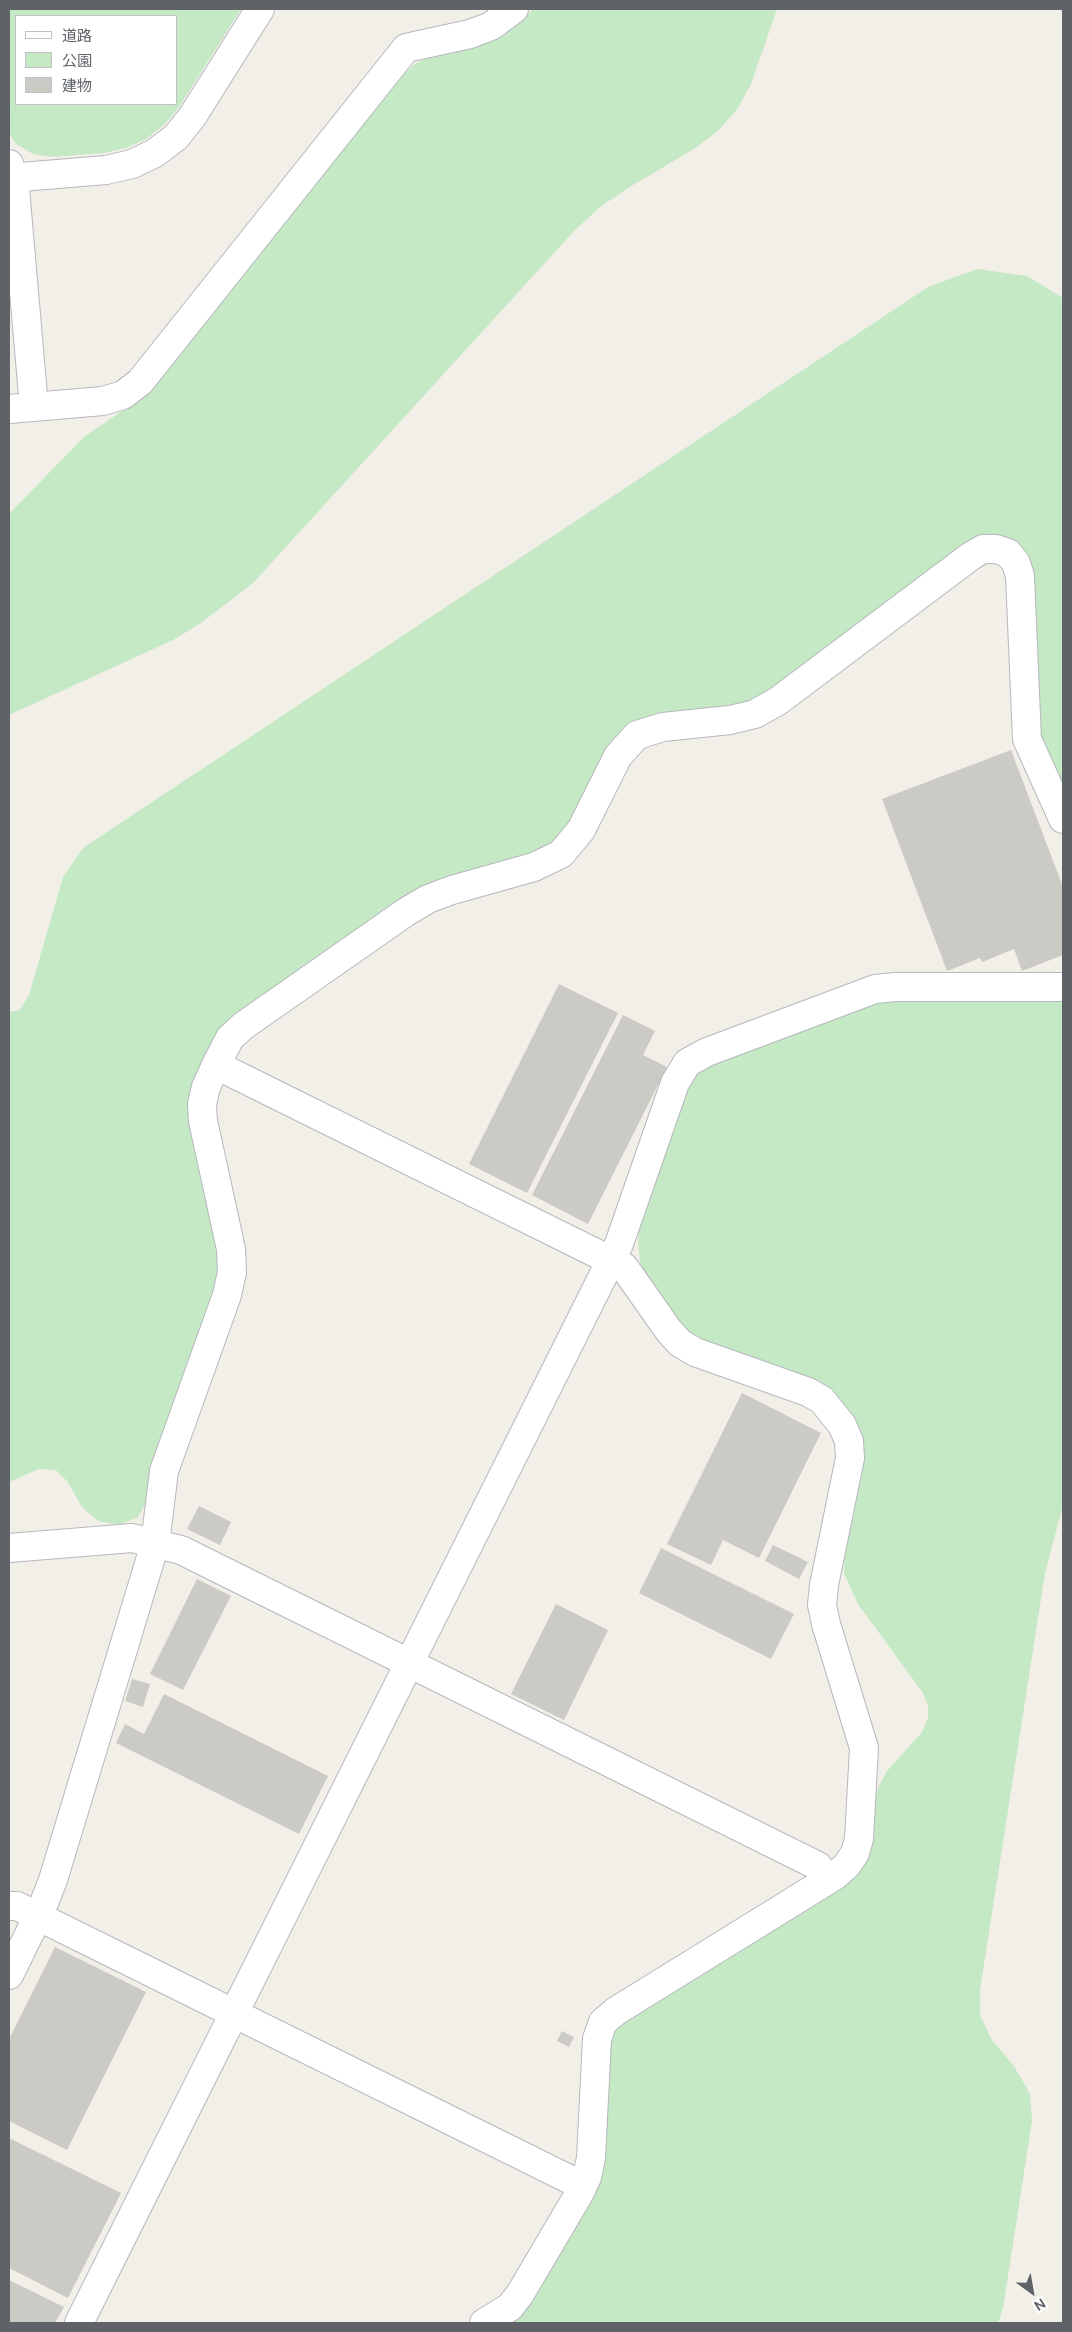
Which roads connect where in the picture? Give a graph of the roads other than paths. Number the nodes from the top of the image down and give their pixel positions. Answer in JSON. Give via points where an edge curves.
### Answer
{"nodes":[{"id":1,"x":260,"y":9,"type":"edge"},
{"id":2,"x":514,"y":9,"type":"edge"},
{"id":3,"x":11,"y":173,"type":"edge"},
{"id":4,"x":21,"y":408,"type":"edge"},
{"id":5,"x":1063,"y":819,"type":"edge"},
{"id":6,"x":1063,"y":987,"type":"edge"},
{"id":7,"x":216,"y":1065,"type":"junction"},
{"id":8,"x":611,"y":1260,"type":"junction"},
{"id":9,"x":154,"y":1544,"type":"junction"},
{"id":10,"x":9,"y":1548,"type":"edge"},
{"id":11,"x":409,"y":1663,"type":"junction"},
{"id":12,"x":827,"y":1880,"type":"junction"},
{"id":13,"x":9,"y":1906,"type":"edge"},
{"id":14,"x":39,"y":1916,"type":"junction"},
{"id":15,"x":9,"y":1974,"type":"edge"},
{"id":16,"x":234,"y":2013,"type":"junction"},
{"id":17,"x":583,"y":2186,"type":"junction"},
{"id":18,"x":79,"y":2323,"type":"edge"},
{"id":19,"x":484,"y":2323,"type":"edge"}],
"edges":[{"from":1,"to":3,"type":"street","via":[[192,117],[176,137],[155,153],[132,164],[106,170]]},
{"from":2,"to":4,"type":"street","via":[[491,26],[470,34],[406,48],[140,382],[123,394],[103,401]]},
{"from":3,"to":4,"type":"street"},
{"from":5,"to":7,"type":"street","via":[[1027,739],[1020,576],[1008,554],[996,549],[983,549],[755,714],[730,720],[663,726],[637,735],[618,756],[581,830],[561,854],[534,867],[452,890],[406,912],[242,1026],[230,1038]]},
{"from":6,"to":8,"type":"street","via":[[876,989],[707,1052],[687,1063],[675,1083]]},
{"from":7,"to":8,"type":"street"},
{"from":7,"to":9,"type":"street","via":[[206,1086],[203,1121],[231,1249],[232,1272],[227,1295],[164,1471]]},
{"from":8,"to":11,"type":"street"},
{"from":8,"to":12,"type":"street","via":[[624,1267],[680,1343],[694,1352],[808,1392],[822,1400],[842,1425],[849,1441],[850,1458],[822,1605],[861,1731],[865,1765],[860,1840],[847,1865]]},
{"from":9,"to":10,"type":"street","via":[[132,1538]]},
{"from":9,"to":11,"type":"street","via":[[180,1550]]},
{"from":9,"to":14,"type":"street"},
{"from":11,"to":12,"type":"street","via":[[818,1866]]},
{"from":11,"to":16,"type":"street"},
{"from":12,"to":17,"type":"street","via":[[603,2022],[597,2038],[591,2158]]},
{"from":13,"to":14,"type":"street","via":[[17,1906]]},
{"from":14,"to":15,"type":"street"},
{"from":14,"to":16,"type":"street"},
{"from":16,"to":17,"type":"street"},
{"from":16,"to":18,"type":"street"},
{"from":17,"to":19,"type":"street","via":[[520,2294],[510,2307]]}]}
